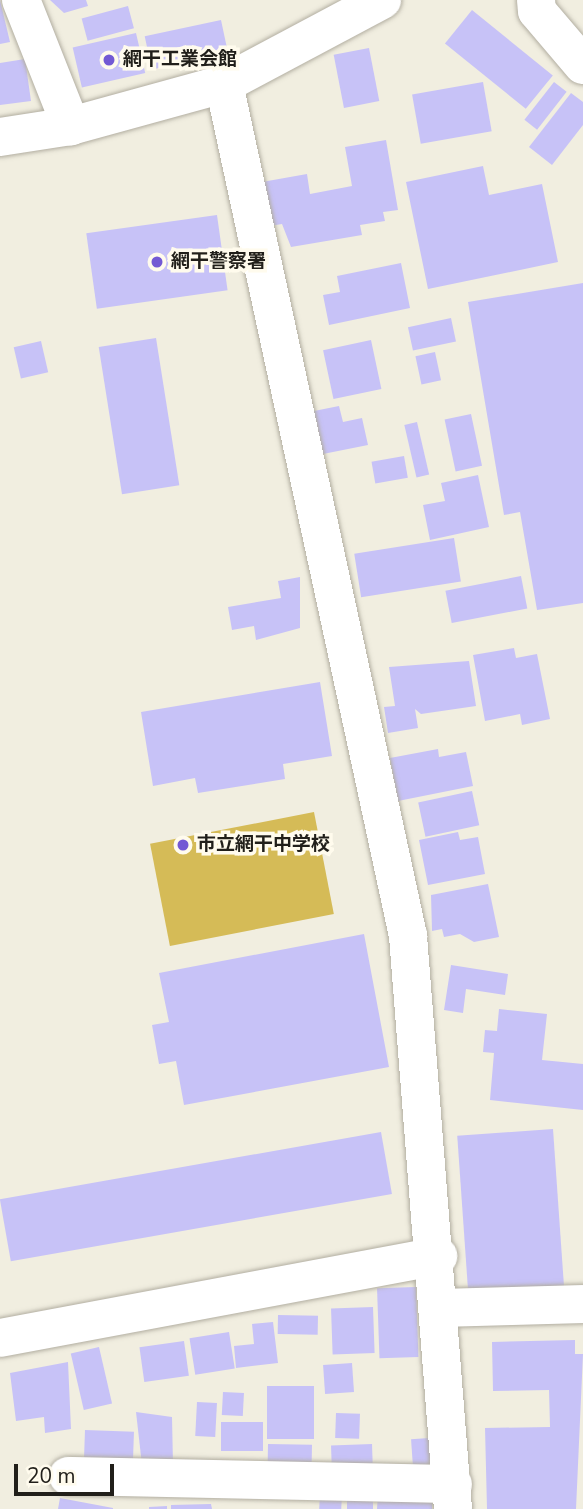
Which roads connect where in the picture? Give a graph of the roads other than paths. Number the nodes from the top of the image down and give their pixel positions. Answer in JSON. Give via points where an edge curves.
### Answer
{"nodes":[{"id":1,"x":22,"y":0,"type":"edge"},
{"id":2,"x":382,"y":0,"type":"edge"},
{"id":3,"x":532,"y":4,"type":"edge"},
{"id":4,"x":583,"y":65,"type":"edge"},
{"id":5,"x":224,"y":84,"type":"junction"},
{"id":6,"x":71,"y":126,"type":"junction"},
{"id":7,"x":0,"y":137,"type":"edge"},
{"id":8,"x":438,"y":1255,"type":"junction"},
{"id":9,"x":583,"y":1304,"type":"edge"},
{"id":10,"x":441,"y":1308,"type":"junction"},
{"id":11,"x":0,"y":1338,"type":"edge"},
{"id":12,"x":68,"y":1476,"type":"dead end"},
{"id":13,"x":453,"y":1497,"type":"edge"}],
"edges":[{"from":1,"to":6,"type":"street"},
{"from":2,"to":5,"type":"street"},
{"from":3,"to":4,"type":"street"},
{"from":5,"to":6,"type":"street"},
{"from":5,"to":8,"type":"street","via":[[408,936]]},
{"from":6,"to":7,"type":"street"},
{"from":8,"to":10,"type":"street"},
{"from":8,"to":11,"type":"street"},
{"from":9,"to":10,"type":"street"},
{"from":10,"to":13,"type":"street"},
{"from":12,"to":13,"type":"street"}]}
